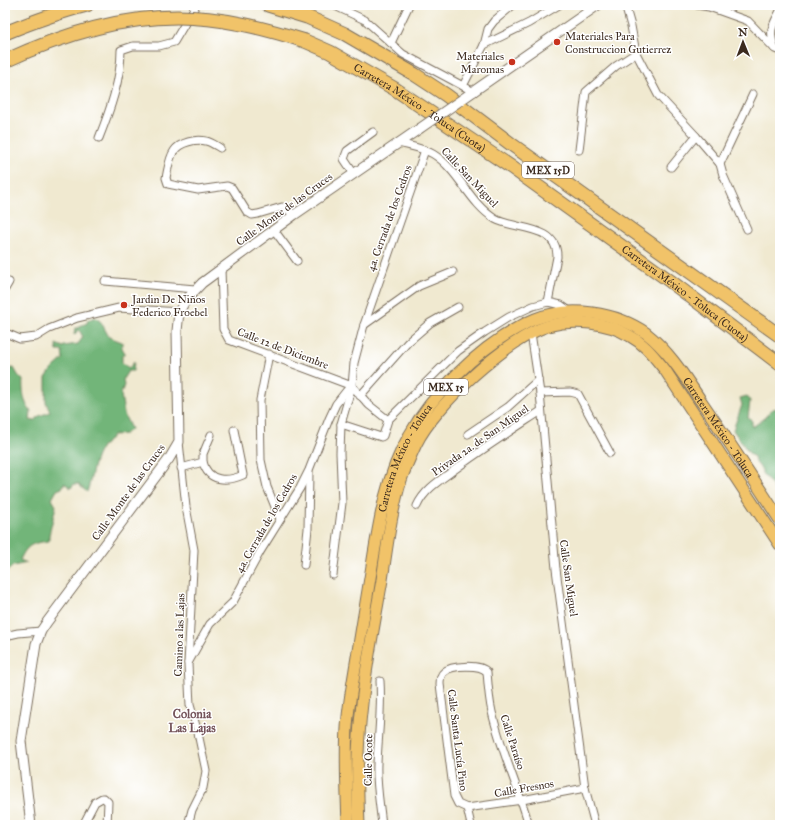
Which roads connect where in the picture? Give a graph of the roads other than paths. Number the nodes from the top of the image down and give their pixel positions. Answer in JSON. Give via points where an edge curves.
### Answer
{"nodes":[{"id":1,"x":87,"y":5,"type":"edge"},
{"id":2,"x":196,"y":5,"type":"edge"},
{"id":3,"x":268,"y":5,"type":"edge"},
{"id":4,"x":333,"y":5,"type":"edge"},
{"id":5,"x":409,"y":5,"type":"edge"},
{"id":6,"x":513,"y":5,"type":"edge"},
{"id":7,"x":559,"y":5,"type":"edge"},
{"id":8,"x":598,"y":5,"type":"edge"},
{"id":9,"x":625,"y":5,"type":"edge"},
{"id":10,"x":697,"y":5,"type":"edge"},
{"id":11,"x":736,"y":5,"type":"edge"},
{"id":12,"x":709,"y":7,"type":"junction"},
{"id":13,"x":780,"y":11,"type":"edge"},
{"id":14,"x":5,"y":33,"type":"edge"},
{"id":15,"x":391,"y":42,"type":"junction"},
{"id":16,"x":484,"y":45,"type":"junction"},
{"id":17,"x":777,"y":50,"type":"edge"},
{"id":18,"x":636,"y":53,"type":"junction"},
{"id":19,"x":5,"y":61,"type":"edge"},
{"id":20,"x":463,"y":86,"type":"junction"},
{"id":21,"x":474,"y":92,"type":"junction"},
{"id":22,"x":753,"y":94,"type":"dead end"},
{"id":23,"x":373,"y":132,"type":"dead end"},
{"id":24,"x":696,"y":136,"type":"junction"},
{"id":25,"x":99,"y":138,"type":"dead end"},
{"id":26,"x":398,"y":143,"type":"junction"},
{"id":27,"x":220,"y":148,"type":"dead end"},
{"id":28,"x":425,"y":150,"type":"junction"},
{"id":29,"x":579,"y":150,"type":"dead end"},
{"id":30,"x":720,"y":164,"type":"junction"},
{"id":31,"x":671,"y":167,"type":"dead end"},
{"id":32,"x":354,"y":174,"type":"junction"},
{"id":33,"x":294,"y":215,"type":"junction"},
{"id":34,"x":747,"y":229,"type":"dead end"},
{"id":35,"x":274,"y":230,"type":"junction"},
{"id":36,"x":298,"y":261,"type":"dead end"},
{"id":37,"x":221,"y":269,"type":"junction"},
{"id":38,"x":453,"y":272,"type":"dead end"},
{"id":39,"x":105,"y":281,"type":"dead end"},
{"id":40,"x":9,"y":282,"type":"dead end"},
{"id":41,"x":5,"y":289,"type":"edge"},
{"id":42,"x":195,"y":289,"type":"junction"},
{"id":43,"x":548,"y":302,"type":"junction"},
{"id":44,"x":458,"y":307,"type":"dead end"},
{"id":45,"x":179,"y":312,"type":"junction"},
{"id":46,"x":571,"y":312,"type":"junction"},
{"id":47,"x":364,"y":325,"type":"junction"},
{"id":48,"x":5,"y":332,"type":"edge"},
{"id":49,"x":531,"y":333,"type":"junction"},
{"id":50,"x":780,"y":336,"type":"edge"},
{"id":51,"x":269,"y":354,"type":"junction"},
{"id":52,"x":780,"y":364,"type":"edge"},
{"id":53,"x":538,"y":380,"type":"junction"},
{"id":54,"x":352,"y":386,"type":"junction"},
{"id":55,"x":540,"y":393,"type":"junction"},
{"id":56,"x":360,"y":396,"type":"junction"},
{"id":57,"x":541,"y":411,"type":"junction"},
{"id":58,"x":388,"y":420,"type":"junction"},
{"id":59,"x":341,"y":424,"type":"junction"},
{"id":60,"x":234,"y":430,"type":"dead end"},
{"id":61,"x":468,"y":434,"type":"dead end"},
{"id":62,"x":211,"y":435,"type":"dead end"},
{"id":63,"x":179,"y":442,"type":"junction"},
{"id":64,"x":610,"y":453,"type":"dead end"},
{"id":65,"x":203,"y":462,"type":"junction"},
{"id":66,"x":181,"y":468,"type":"junction"},
{"id":67,"x":310,"y":470,"type":"junction"},
{"id":68,"x":416,"y":506,"type":"dead end"},
{"id":69,"x":280,"y":519,"type":"junction"},
{"id":70,"x":780,"y":520,"type":"edge"},
{"id":71,"x":780,"y":545,"type":"edge"},
{"id":72,"x":304,"y":565,"type":"dead end"},
{"id":73,"x":333,"y":575,"type":"dead end"},
{"id":74,"x":41,"y":631,"type":"junction"},
{"id":75,"x":5,"y":636,"type":"edge"},
{"id":76,"x":188,"y":664,"type":"junction"},
{"id":77,"x":481,"y":667,"type":"joint"},
{"id":78,"x":380,"y":681,"type":"dead end"},
{"id":79,"x":585,"y":788,"type":"junction"},
{"id":80,"x":522,"y":800,"type":"junction"},
{"id":81,"x":467,"y":808,"type":"junction"},
{"id":82,"x":31,"y":825,"type":"edge"},
{"id":83,"x":83,"y":825,"type":"edge"},
{"id":84,"x":107,"y":825,"type":"edge"},
{"id":85,"x":188,"y":825,"type":"edge"},
{"id":86,"x":348,"y":825,"type":"edge"},
{"id":87,"x":359,"y":825,"type":"edge"},
{"id":88,"x":382,"y":825,"type":"edge"},
{"id":89,"x":471,"y":825,"type":"edge"},
{"id":90,"x":529,"y":825,"type":"edge"},
{"id":91,"x":595,"y":825,"type":"edge"}],
"edges":[{"from":1,"to":14,"type":"highway"},
{"from":2,"to":25,"type":"street","via":[[174,42],[158,46],[133,46],[121,50],[121,66],[111,108]]},
{"from":3,"to":50,"type":"highway","name":"Carretera México - Toluca (Cuota)","number":"MEX 15D","via":[[307,17],[345,34],[446,95]]},
{"from":4,"to":15,"type":"street","via":[[365,20]]},
{"from":5,"to":15,"type":"street"},
{"from":6,"to":16,"type":"street","via":[[488,29]]},
{"from":7,"to":16,"type":"street"},
{"from":8,"to":21,"type":"street"},
{"from":9,"to":18,"type":"street"},
{"from":10,"to":12,"type":"street"},
{"from":11,"to":12,"type":"street"},
{"from":12,"to":17,"type":"street","via":[[748,21]]},
{"from":13,"to":17,"type":"street","via":[[772,26],[771,36]]},
{"from":15,"to":20,"type":"street","via":[[403,54]]},
{"from":16,"to":20,"type":"street"},
{"from":18,"to":24,"type":"street","via":[[658,96]]},
{"from":18,"to":29,"type":"street","via":[[616,66],[586,92]]},
{"from":19,"to":52,"type":"highway","name":"Carretera México - Toluca (Cuota)","number":"MEX 15D","bridge":true,"via":[[36,46],[80,32],[140,19],[210,19],[240,23],[305,41],[395,89],[511,167]]},
{"from":20,"to":21,"type":"street"},
{"from":21,"to":26,"type":"street","name":"Calle Monte de las Cruces","bridge":true},
{"from":22,"to":30,"type":"street"},
{"from":23,"to":32,"type":"street","via":[[345,155],[344,159]]},
{"from":24,"to":30,"type":"street"},
{"from":24,"to":31,"type":"street"},
{"from":26,"to":28,"type":"street","name":"Calle San Miguel"},
{"from":26,"to":32,"type":"street","name":"Calle Monte de las Cruces"},
{"from":27,"to":33,"type":"street","via":[[201,140],[182,144],[172,154],[166,182],[198,190],[227,186],[232,188],[247,212],[252,215],[282,207]]},
{"from":28,"to":43,"type":"street","name":"Calle San Miguel","via":[[440,159],[488,214],[501,222],[537,230],[555,244],[558,250]]},
{"from":28,"to":47,"type":"street","name":"4a. Cerrada de los Cedros"},
{"from":30,"to":34,"type":"street"},
{"from":32,"to":33,"type":"street","name":"Calle Monte de las Cruces"},
{"from":33,"to":35,"type":"street","name":"Calle Monte de las Cruces"},
{"from":35,"to":36,"type":"street"},
{"from":35,"to":37,"type":"street","name":"Calle Monte de las Cruces"},
{"from":37,"to":42,"type":"street","name":"Calle Monte de las Cruces"},
{"from":37,"to":51,"type":"street","name":"Calle 12 de Diciembre","via":[[223,329],[226,335],[229,340]]},
{"from":38,"to":47,"type":"street","via":[[419,286]]},
{"from":39,"to":42,"type":"street"},
{"from":40,"to":41,"type":"street"},
{"from":42,"to":45,"type":"street","name":"Calle Monte de las Cruces"},
{"from":43,"to":46,"type":"street","via":[[561,305]]},
{"from":43,"to":58,"type":"street","via":[[509,317],[458,351]]},
{"from":44,"to":56,"type":"street","via":[[430,323],[408,342]]},
{"from":45,"to":48,"type":"street","via":[[118,308],[77,318],[36,337],[20,339]]},
{"from":45,"to":63,"type":"street","name":"Calle Monte de las Cruces"},
{"from":46,"to":70,"type":"main road","name":"Carretera México - Toluca","number":"MEX 15","via":[[597,313],[636,327],[667,353]]},
{"from":46,"to":86,"type":"main road","name":"Carretera México - Toluca","number":"MEX 15","via":[[535,319],[493,344],[445,388],[415,426],[403,447],[385,500],[352,690],[347,728]]},
{"from":47,"to":54,"type":"street","name":"4a. Cerrada de los Cedros","via":[[354,363]]},
{"from":49,"to":53,"type":"street","name":"Calle San Miguel"},
{"from":49,"to":71,"type":"main road","name":"Carretera México - Toluca","number":"MEX 15","via":[[554,324],[583,323],[618,330],[638,341],[665,370]]},
{"from":49,"to":87,"type":"main road","name":"Carretera México - Toluca","number":"MEX 15","via":[[507,348],[451,398],[425,429],[402,479],[388,541],[362,704],[358,754]]},
{"from":51,"to":54,"type":"street","name":"Calle 12 de Diciembre"},
{"from":51,"to":69,"type":"street","via":[[260,400],[261,460],[267,487]]},
{"from":53,"to":55,"type":"street","name":"Calle San Miguel"},
{"from":53,"to":61,"type":"street","via":[[508,407]]},
{"from":54,"to":56,"type":"street"},
{"from":54,"to":59,"type":"street"},
{"from":54,"to":67,"type":"street","name":"4a. Cerrada de los Cedros","via":[[334,409]]},
{"from":55,"to":57,"type":"street","name":"Calle San Miguel"},
{"from":55,"to":64,"type":"street","via":[[578,394]]},
{"from":56,"to":58,"type":"street"},
{"from":57,"to":68,"type":"street","name":"Privada 2a. de San Miguel","via":[[470,457],[440,480]]},
{"from":57,"to":79,"type":"street","name":"Calle San Miguel","via":[[556,569]]},
{"from":58,"to":59,"type":"street","via":[[381,437]]},
{"from":59,"to":73,"type":"street","via":[[342,502]]},
{"from":60,"to":65,"type":"street","via":[[243,475],[223,480],[206,472]]},
{"from":62,"to":65,"type":"street","via":[[203,454]]},
{"from":63,"to":66,"type":"street","name":"Camino a las Lajas"},
{"from":63,"to":74,"type":"street","name":"Calle Monte de las Cruces"},
{"from":65,"to":66,"type":"street"},
{"from":66,"to":76,"type":"street","name":"Camino a las Lajas","via":[[194,550]]},
{"from":67,"to":69,"type":"street","name":"4a. Cerrada de los Cedros"},
{"from":67,"to":72,"type":"street"},
{"from":69,"to":76,"type":"street","name":"4a. Cerrada de los Cedros","via":[[233,602],[210,624]]},
{"from":74,"to":75,"type":"street"},
{"from":74,"to":82,"type":"street","name":"Calle Monte de las Cruces","via":[[36,644],[21,741]]},
{"from":76,"to":85,"type":"street","name":"Camino a las Lajas","via":[[190,705],[206,771],[203,788]]},
{"from":77,"to":80,"type":"street","name":"Calle Paraíso","via":[[487,672],[493,718]]},
{"from":77,"to":81,"type":"street","name":"Calle Santa Lucía Pino","via":[[448,670],[441,676],[440,684],[454,796],[458,804]]},
{"from":78,"to":88,"type":"street","name":"Calle Ocote","via":[[377,765]]},
{"from":79,"to":80,"type":"street","name":"Calle Fresnos"},
{"from":79,"to":91,"type":"street","name":"Calle San Miguel"},
{"from":80,"to":81,"type":"street","name":"Calle Fresnos"},
{"from":80,"to":90,"type":"street","name":"Calle Paraíso"},
{"from":81,"to":89,"type":"street"},
{"from":83,"to":84,"type":"street","via":[[95,802],[102,798],[108,802]]}]}
